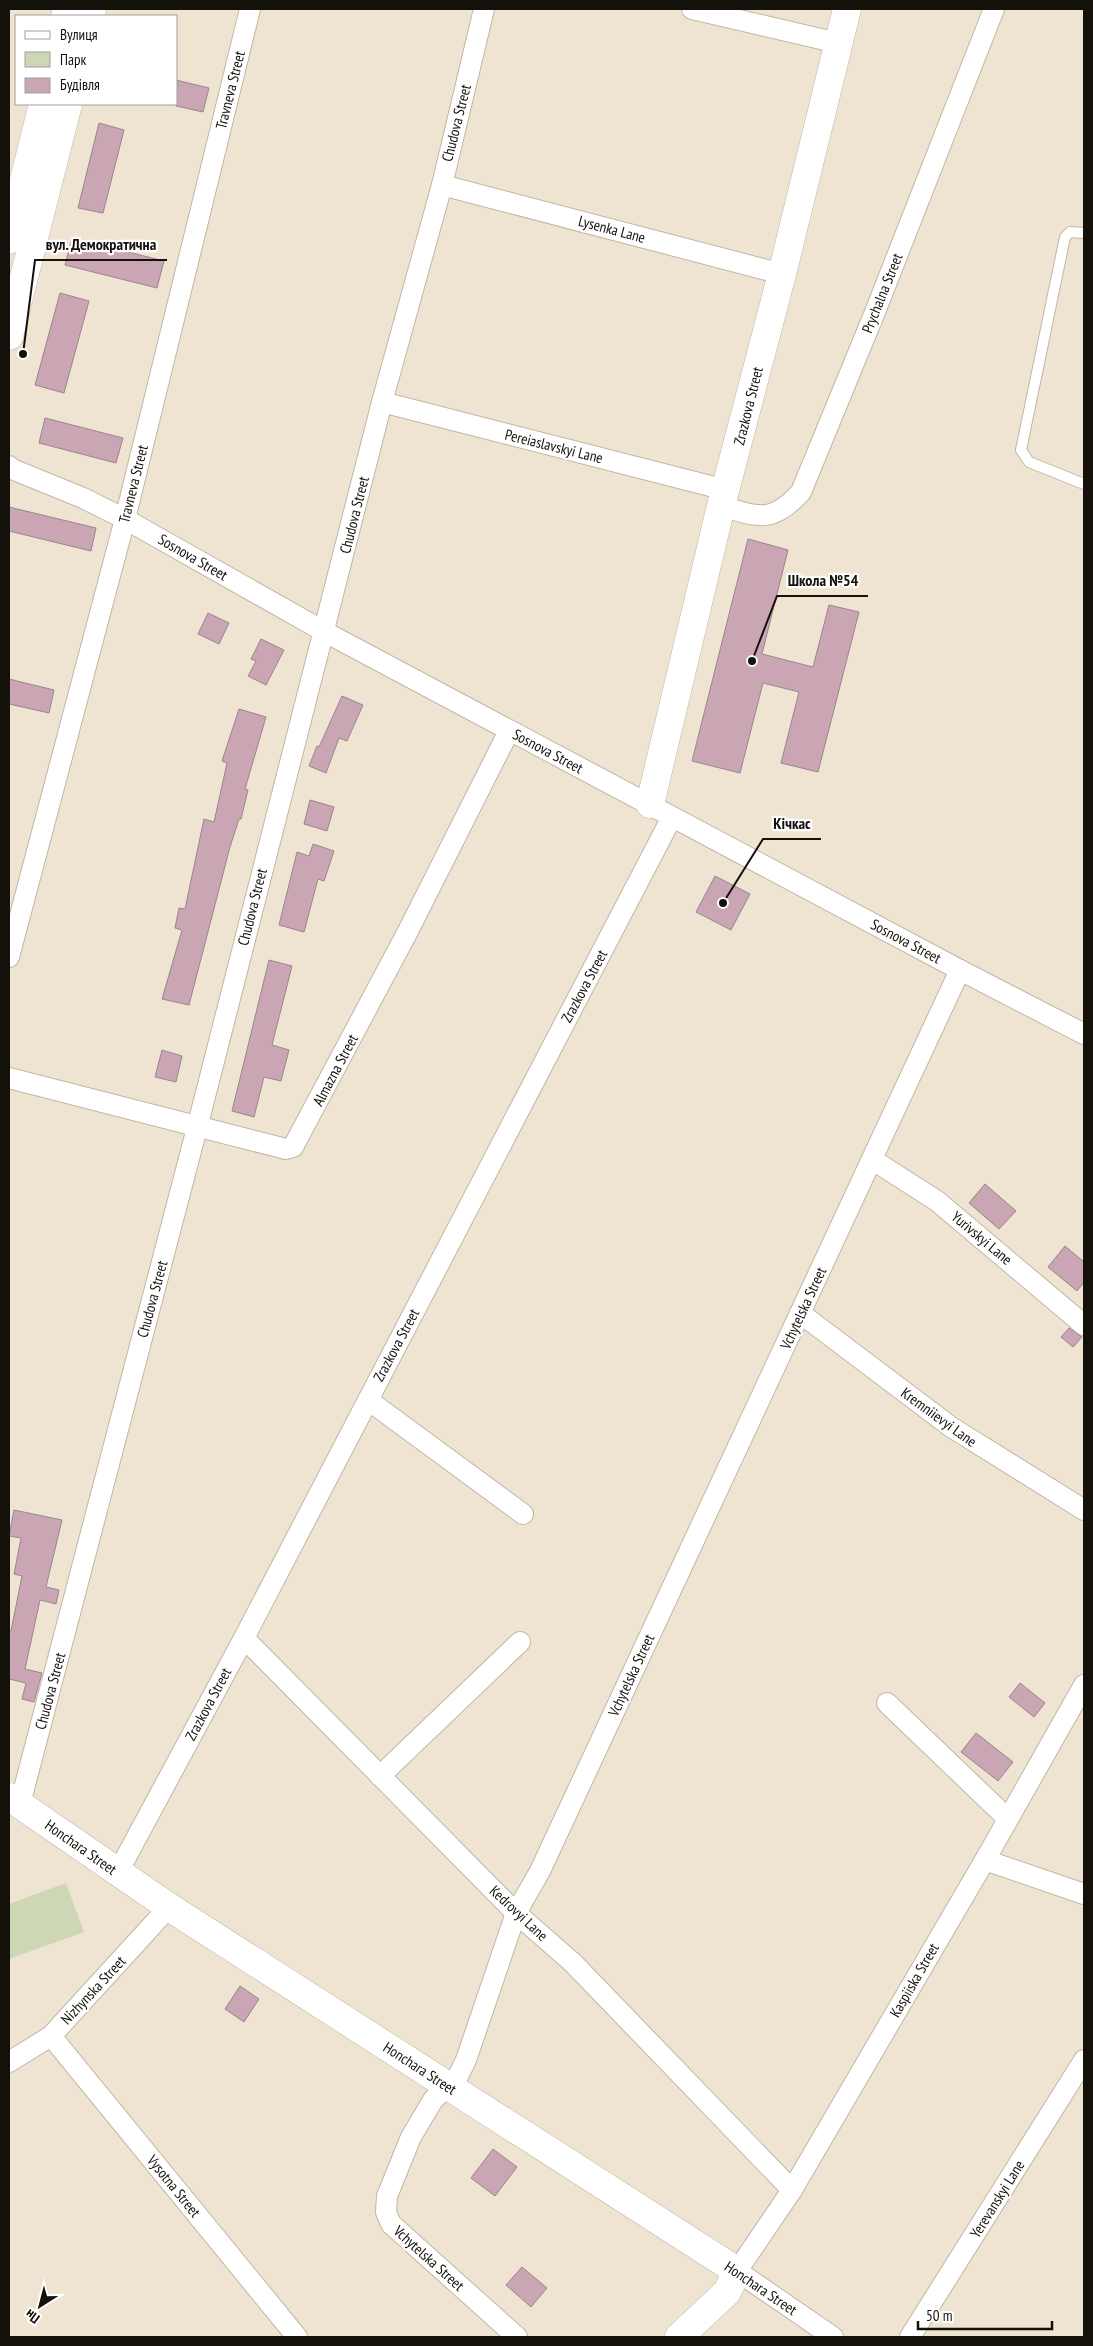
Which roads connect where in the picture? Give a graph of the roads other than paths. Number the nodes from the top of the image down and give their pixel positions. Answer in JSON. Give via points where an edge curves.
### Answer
{"nodes":[{"id":1,"x":250,"y":9,"type":"edge"},
{"id":2,"x":484,"y":9,"type":"edge"},
{"id":3,"x":692,"y":9,"type":"edge"},
{"id":4,"x":847,"y":9,"type":"edge"},
{"id":5,"x":994,"y":9,"type":"edge"},
{"id":6,"x":838,"y":43,"type":"junction"},
{"id":7,"x":43,"y":105,"type":"edge"},
{"id":8,"x":68,"y":105,"type":"edge"},
{"id":9,"x":442,"y":185,"type":"junction"},
{"id":10,"x":1084,"y":233,"type":"edge"},
{"id":11,"x":9,"y":240,"type":"edge"},
{"id":12,"x":782,"y":274,"type":"junction"},
{"id":13,"x":9,"y":336,"type":"edge"},
{"id":14,"x":382,"y":402,"type":"junction"},
{"id":15,"x":10,"y":468,"type":"edge"},
{"id":16,"x":1084,"y":484,"type":"edge"},
{"id":17,"x":724,"y":498,"type":"junction"},
{"id":18,"x":125,"y":519,"type":"junction"},
{"id":19,"x":325,"y":632,"type":"junction"},
{"id":20,"x":509,"y":731,"type":"junction"},
{"id":21,"x":661,"y":811,"type":"junction"},
{"id":22,"x":9,"y":957,"type":"edge"},
{"id":23,"x":960,"y":970,"type":"junction"},
{"id":24,"x":1084,"y":1034,"type":"edge"},
{"id":25,"x":9,"y":1078,"type":"edge"},
{"id":26,"x":197,"y":1128,"type":"junction"},
{"id":27,"x":873,"y":1160,"type":"junction"},
{"id":28,"x":800,"y":1313,"type":"junction"},
{"id":29,"x":1084,"y":1325,"type":"edge"},
{"id":30,"x":368,"y":1400,"type":"junction"},
{"id":31,"x":1084,"y":1510,"type":"edge"},
{"id":32,"x":523,"y":1514,"type":"dead end"},
{"id":33,"x":244,"y":1638,"type":"junction"},
{"id":34,"x":520,"y":1642,"type":"dead end"},
{"id":35,"x":1084,"y":1685,"type":"edge"},
{"id":36,"x":887,"y":1703,"type":"dead end"},
{"id":37,"x":380,"y":1776,"type":"junction"},
{"id":38,"x":14,"y":1801,"type":"edge"},
{"id":39,"x":1008,"y":1819,"type":"junction"},
{"id":40,"x":985,"y":1860,"type":"junction"},
{"id":41,"x":118,"y":1872,"type":"junction"},
{"id":42,"x":1084,"y":1894,"type":"edge"},
{"id":43,"x":169,"y":1907,"type":"junction"},
{"id":44,"x":516,"y":1913,"type":"junction"},
{"id":45,"x":52,"y":2036,"type":"junction"},
{"id":46,"x":1084,"y":2060,"type":"edge"},
{"id":47,"x":9,"y":2062,"type":"edge"},
{"id":48,"x":449,"y":2087,"type":"junction"},
{"id":49,"x":792,"y":2190,"type":"junction"},
{"id":50,"x":737,"y":2271,"type":"junction"},
{"id":51,"x":297,"y":2337,"type":"edge"},
{"id":52,"x":517,"y":2337,"type":"edge"},
{"id":53,"x":679,"y":2337,"type":"edge"},
{"id":54,"x":833,"y":2337,"type":"edge"},
{"id":55,"x":910,"y":2337,"type":"edge"}],
"edges":[{"from":1,"to":18,"type":"street","name":"Travneva Street"},
{"from":2,"to":9,"type":"street","name":"Chudova Street"},
{"from":3,"to":6,"type":"street"},
{"from":4,"to":6,"type":"street","name":"Zrazkova Street"},
{"from":5,"to":17,"type":"street","name":"Prychalna Street","via":[[801,492],[777,514],[761,516]]},
{"from":6,"to":12,"type":"street","name":"Zrazkova Street"},
{"from":7,"to":11,"type":"street"},
{"from":8,"to":13,"type":"street"},
{"from":9,"to":12,"type":"street","name":"Lysenka Lane"},
{"from":9,"to":14,"type":"street","name":"Chudova Street"},
{"from":10,"to":16,"type":"lane","via":[[1070,232],[1065,237],[1021,450],[1029,462]]},
{"from":12,"to":17,"type":"street","name":"Zrazkova Street"},
{"from":14,"to":17,"type":"street","name":"Pereiaslavskyi Lane"},
{"from":14,"to":19,"type":"street","name":"Chudova Street"},
{"from":15,"to":18,"type":"street","name":"Sosnova Street"},
{"from":17,"to":21,"type":"street","name":"Zrazkova Street"},
{"from":18,"to":19,"type":"street","name":"Sosnova Street"},
{"from":18,"to":22,"type":"street","name":"Travneva Street"},
{"from":19,"to":20,"type":"street","name":"Sosnova Street"},
{"from":19,"to":26,"type":"street","name":"Chudova Street"},
{"from":20,"to":21,"type":"street","name":"Sosnova Street"},
{"from":20,"to":26,"type":"street","name":"Almazna Street","via":[[407,933],[293,1147],[286,1149]]},
{"from":21,"to":23,"type":"street","name":"Sosnova Street"},
{"from":21,"to":30,"type":"street","name":"Zrazkova Street"},
{"from":23,"to":24,"type":"street","name":"Sosnova Street"},
{"from":23,"to":27,"type":"street","name":"Vchytelska Street"},
{"from":25,"to":26,"type":"street","name":"Almazna Street"},
{"from":26,"to":38,"type":"street","name":"Chudova Street"},
{"from":27,"to":28,"type":"street","name":"Vchytelska Street"},
{"from":27,"to":29,"type":"street","name":"Yurivskyi Lane","via":[[938,1201]]},
{"from":28,"to":31,"type":"street","name":"Kremniievyi Lane","via":[[966,1437]]},
{"from":28,"to":44,"type":"street","name":"Vchytelska Street","via":[[540,1871]]},
{"from":30,"to":32,"type":"street"},
{"from":30,"to":33,"type":"street","name":"Zrazkova Street"},
{"from":33,"to":37,"type":"street","name":"Kedrovyi Lane"},
{"from":33,"to":41,"type":"street","name":"Zrazkova Street"},
{"from":34,"to":37,"type":"street"},
{"from":35,"to":39,"type":"street","name":"Kaspiiska Street"},
{"from":36,"to":39,"type":"street"},
{"from":37,"to":44,"type":"street","name":"Kedrovyi Lane"},
{"from":38,"to":41,"type":"street","name":"Honchara Street"},
{"from":39,"to":40,"type":"street","name":"Kaspiiska Street"},
{"from":40,"to":42,"type":"street"},
{"from":40,"to":49,"type":"street","name":"Kaspiiska Street"},
{"from":41,"to":43,"type":"street","name":"Honchara Street"},
{"from":43,"to":45,"type":"street","name":"Nizhynska Street"},
{"from":43,"to":48,"type":"street","name":"Honchara Street"},
{"from":44,"to":48,"type":"street","name":"Vchytelska Street","via":[[466,2060]]},
{"from":44,"to":49,"type":"street","name":"Kedrovyi Lane","via":[[573,1963]]},
{"from":45,"to":47,"type":"street","name":"Nizhynska Street"},
{"from":45,"to":51,"type":"street","name":"Vysotna Street"},
{"from":46,"to":55,"type":"street","name":"Yerevanskyi Lane"},
{"from":48,"to":50,"type":"street","name":"Honchara Street"},
{"from":48,"to":52,"type":"street","name":"Vchytelska Street","via":[[433,2100],[411,2137],[387,2196],[386,2212],[391,2224]]},
{"from":49,"to":50,"type":"street","name":"Kaspiiska Street"},
{"from":50,"to":53,"type":"street","via":[[726,2292]]},
{"from":50,"to":54,"type":"street","name":"Honchara Street"}]}
